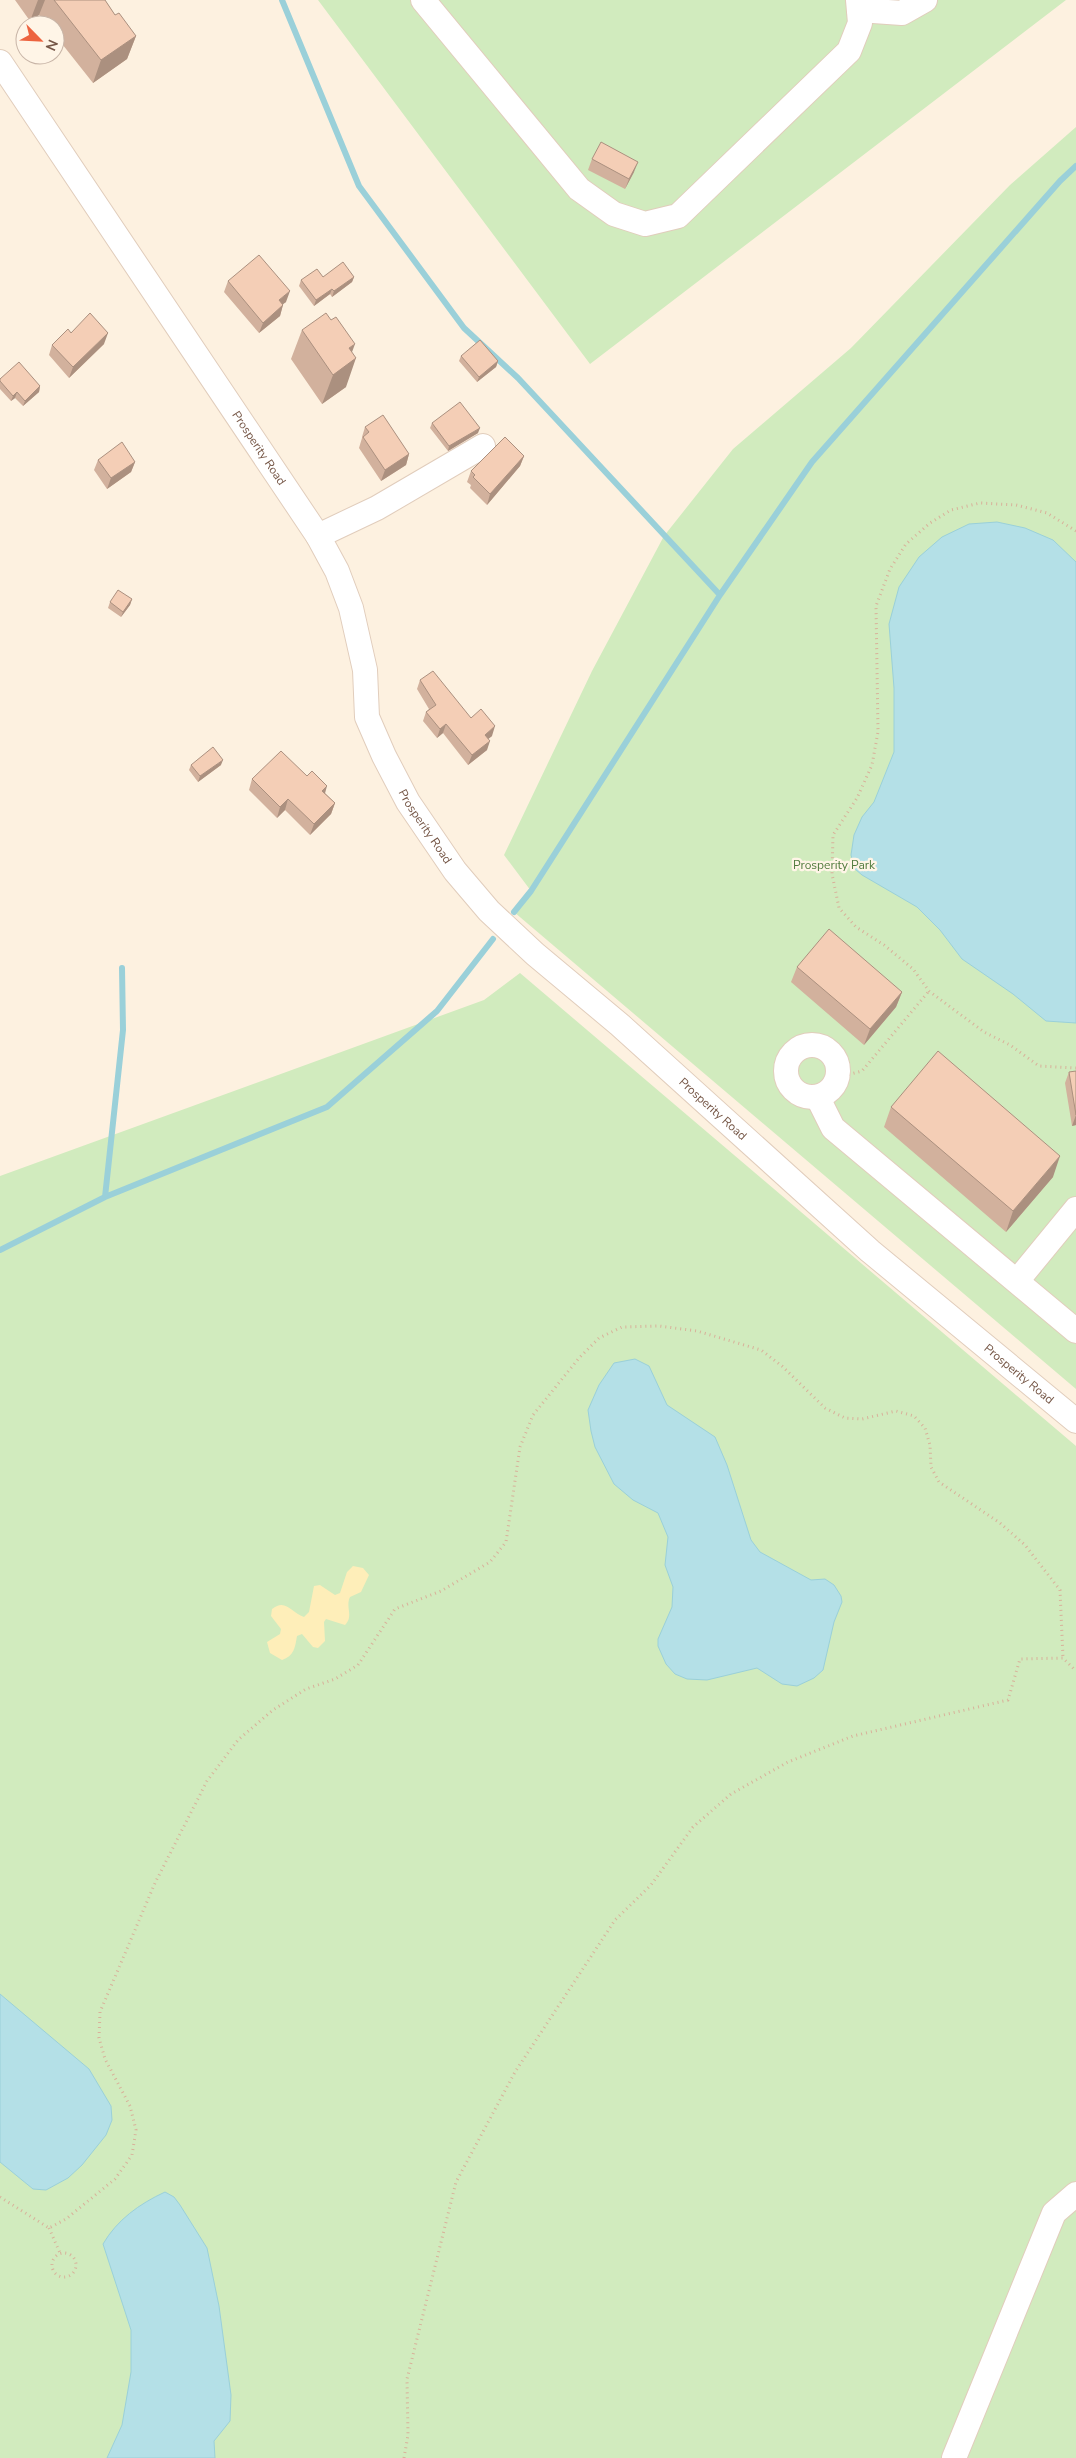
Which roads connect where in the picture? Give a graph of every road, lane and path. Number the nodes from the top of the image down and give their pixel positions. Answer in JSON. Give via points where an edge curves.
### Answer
{"nodes":[{"id":1,"x":423,"y":0,"type":"edge"},
{"id":2,"x":923,"y":1,"type":"edge"},
{"id":3,"x":859,"y":5,"type":"edge"},
{"id":4,"x":0,"y":62,"type":"edge"},
{"id":5,"x":483,"y":446,"type":"dead end"},
{"id":6,"x":1076,"y":531,"type":"edge"},
{"id":7,"x":318,"y":536,"type":"junction"},
{"id":8,"x":929,"y":991,"type":"junction"},
{"id":9,"x":1076,"y":1068,"type":"edge"},
{"id":10,"x":839,"y":1077,"type":"junction"},
{"id":11,"x":818,"y":1098,"type":"junction"},
{"id":12,"x":1076,"y":1209,"type":"edge"},
{"id":13,"x":1017,"y":1281,"type":"junction"},
{"id":14,"x":1076,"y":1331,"type":"edge"},
{"id":15,"x":1076,"y":1421,"type":"edge"},
{"id":16,"x":1063,"y":1658,"type":"junction"},
{"id":17,"x":1076,"y":1671,"type":"edge"},
{"id":18,"x":1076,"y":2194,"type":"edge"},
{"id":19,"x":0,"y":2197,"type":"edge"},
{"id":20,"x":49,"y":2228,"type":"junction"},
{"id":21,"x":60,"y":2253,"type":"junction"},
{"id":22,"x":404,"y":2458,"type":"edge"},
{"id":23,"x":954,"y":2458,"type":"edge"}],
"edges":[{"from":1,"to":3,"type":"street","via":[[579,189],[614,214],[645,224],[678,216],[849,51],[860,23]]},
{"from":2,"to":3,"type":"street","via":[[902,13]]},
{"from":4,"to":7,"type":"street","name":"Prosperity Road"},
{"from":5,"to":7,"type":"street","via":[[377,508]]},
{"from":6,"to":8,"type":"path","via":[[1047,513],[1016,504],[980,503],[951,510],[906,544],[890,569],[876,606],[877,740],[872,765],[857,798],[833,836],[832,874],[838,908],[856,927],[913,969]]},
{"from":7,"to":15,"type":"street","name":"Prosperity Road","via":[[337,571],[351,608],[365,670],[367,717],[408,802],[455,872],[489,911],[535,954],[620,1025],[870,1251]]},
{"from":8,"to":9,"type":"path","via":[[984,1032],[1010,1044],[1039,1066]]},
{"from":8,"to":10,"type":"path","via":[[862,1071]]},
{"from":10,"to":11,"type":"street","via":[[831,1091]]},
{"from":10,"to":11,"type":"street","via":[[838,1061],[827,1049],[813,1044],[800,1047],[789,1056],[785,1073],[789,1086],[802,1095]]},
{"from":11,"to":13,"type":"street","via":[[833,1128]]},
{"from":12,"to":13,"type":"street"},
{"from":13,"to":14,"type":"street"},
{"from":16,"to":17,"type":"path"},
{"from":16,"to":20,"type":"path","via":[[1060,1590],[1025,1545],[1000,1523],[939,1482],[931,1467],[925,1428],[914,1416],[896,1411],[862,1419],[846,1418],[825,1408],[761,1350],[697,1331],[659,1326],[622,1328],[599,1338],[533,1415],[520,1447],[506,1542],[490,1562],[441,1590],[395,1609],[358,1665],[335,1679],[306,1689],[273,1710],[238,1740],[207,1781],[155,1883],[100,2012],[99,2038],[105,2059],[130,2106],[136,2130],[132,2155],[115,2179],[66,2219]]},
{"from":16,"to":22,"type":"path","via":[[1020,1659],[1008,1700],[853,1736],[788,1762],[731,1794],[693,1827],[651,1885],[615,1920],[515,2072],[456,2182],[407,2379],[408,2435]]},
{"from":18,"to":23,"type":"street","via":[[1054,2214]]},
{"from":19,"to":20,"type":"path"},
{"from":20,"to":21,"type":"path"},
{"from":21,"to":21,"type":"path","via":[[68,2252],[76,2261],[74,2273],[66,2277],[58,2276],[53,2270],[52,2262]]}]}
